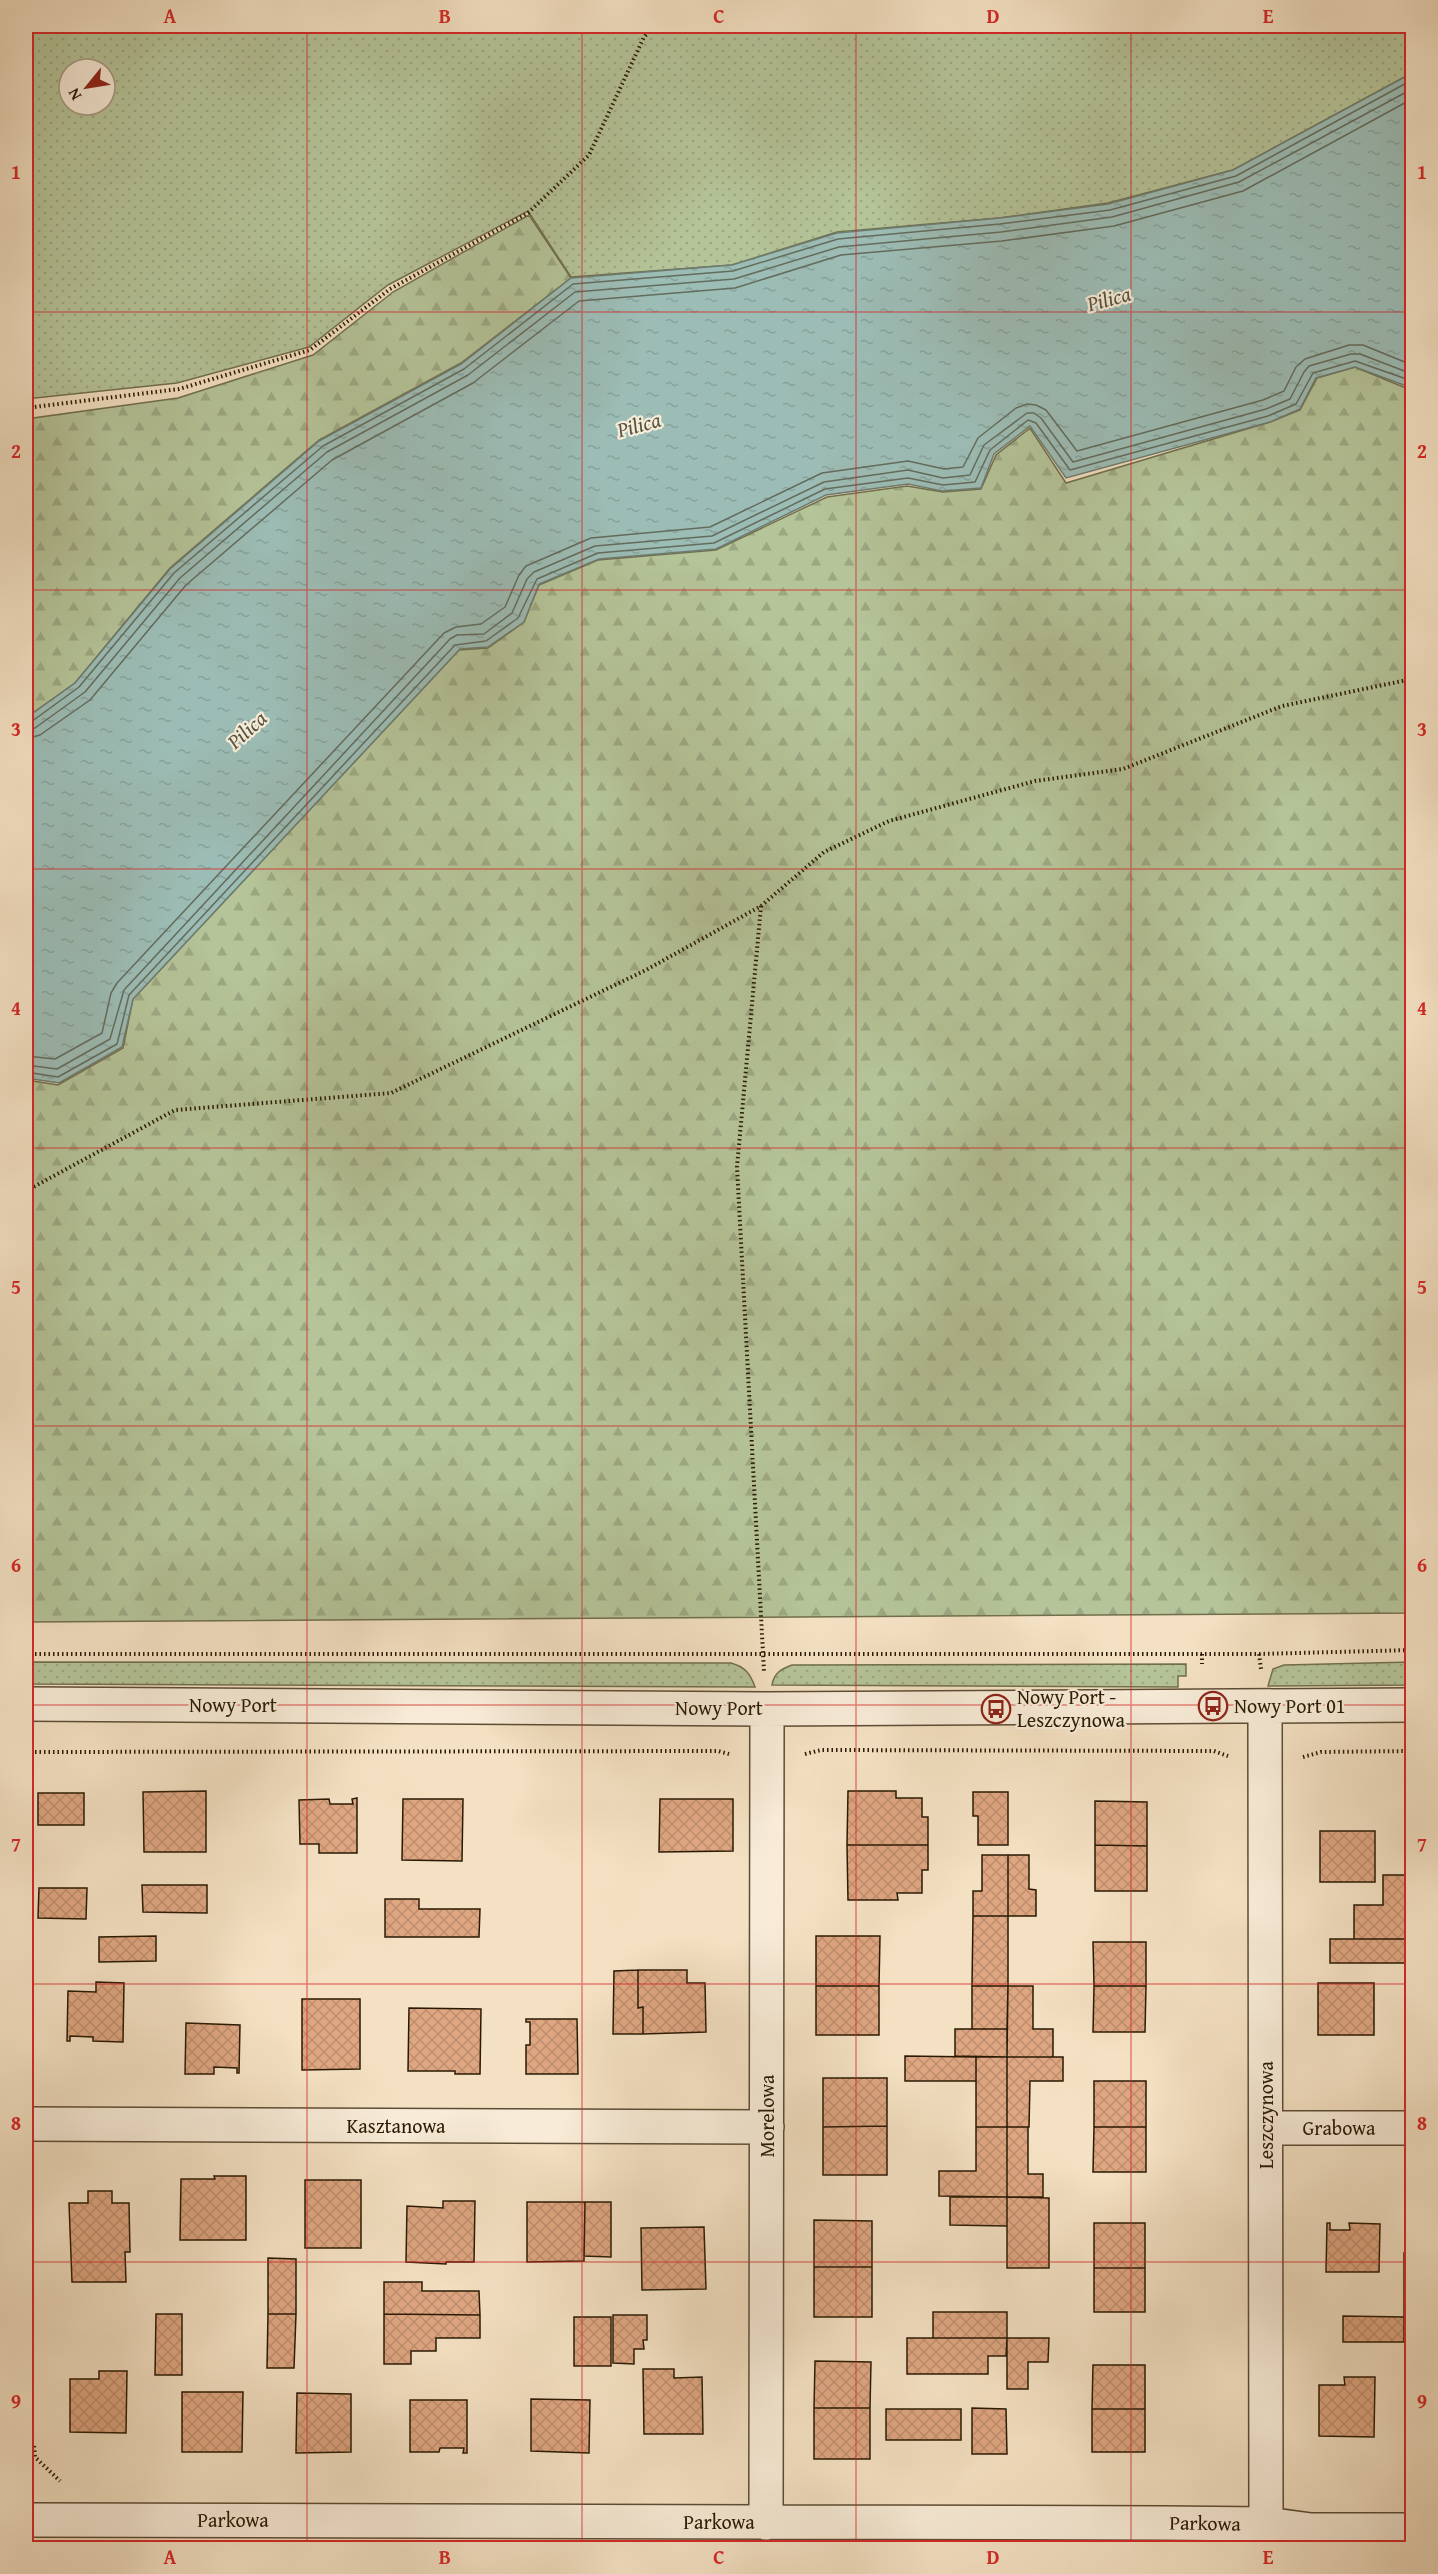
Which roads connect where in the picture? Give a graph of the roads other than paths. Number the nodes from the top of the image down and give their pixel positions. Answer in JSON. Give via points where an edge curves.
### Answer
{"nodes":[{"id":1,"x":26,"y":1704,"type":"edge"},
{"id":2,"x":1413,"y":1705,"type":"edge"},
{"id":3,"x":1265,"y":1707,"type":"junction"},
{"id":4,"x":767,"y":1708,"type":"junction"},
{"id":5,"x":26,"y":2124,"type":"edge"},
{"id":6,"x":766,"y":2127,"type":"junction"},
{"id":7,"x":1266,"y":2128,"type":"junction"},
{"id":8,"x":1413,"y":2128,"type":"edge"},
{"id":9,"x":26,"y":2520,"type":"edge"},
{"id":10,"x":766,"y":2523,"type":"junction"},
{"id":11,"x":1266,"y":2524,"type":"junction"},
{"id":12,"x":1413,"y":2530,"type":"edge"},
{"id":13,"x":882,"y":2535,"type":"edge"},
{"id":14,"x":1311,"y":2539,"type":"edge"}],
"edges":[{"from":1,"to":4,"type":"street","name":"Nowy Port"},
{"from":2,"to":3,"type":"street","name":"Nowy Port"},
{"from":3,"to":4,"type":"street","name":"Nowy Port"},
{"from":3,"to":7,"type":"street","name":"Leszczynowa"},
{"from":4,"to":6,"type":"street","name":"Morelowa"},
{"from":5,"to":6,"type":"street","name":"Kasztanowa"},
{"from":6,"to":10,"type":"street","name":"Morelowa"},
{"from":7,"to":8,"type":"street","name":"Grabowa"},
{"from":7,"to":11,"type":"street","name":"Leszczynowa"},
{"from":9,"to":10,"type":"street","name":"Parkowa"},
{"from":10,"to":13,"type":"street","name":"Parkowa"},
{"from":11,"to":13,"type":"street","name":"Parkowa"},
{"from":11,"to":14,"type":"street","name":"Parkowa"},
{"from":12,"to":14,"type":"street","name":"Parkowa"}]}
